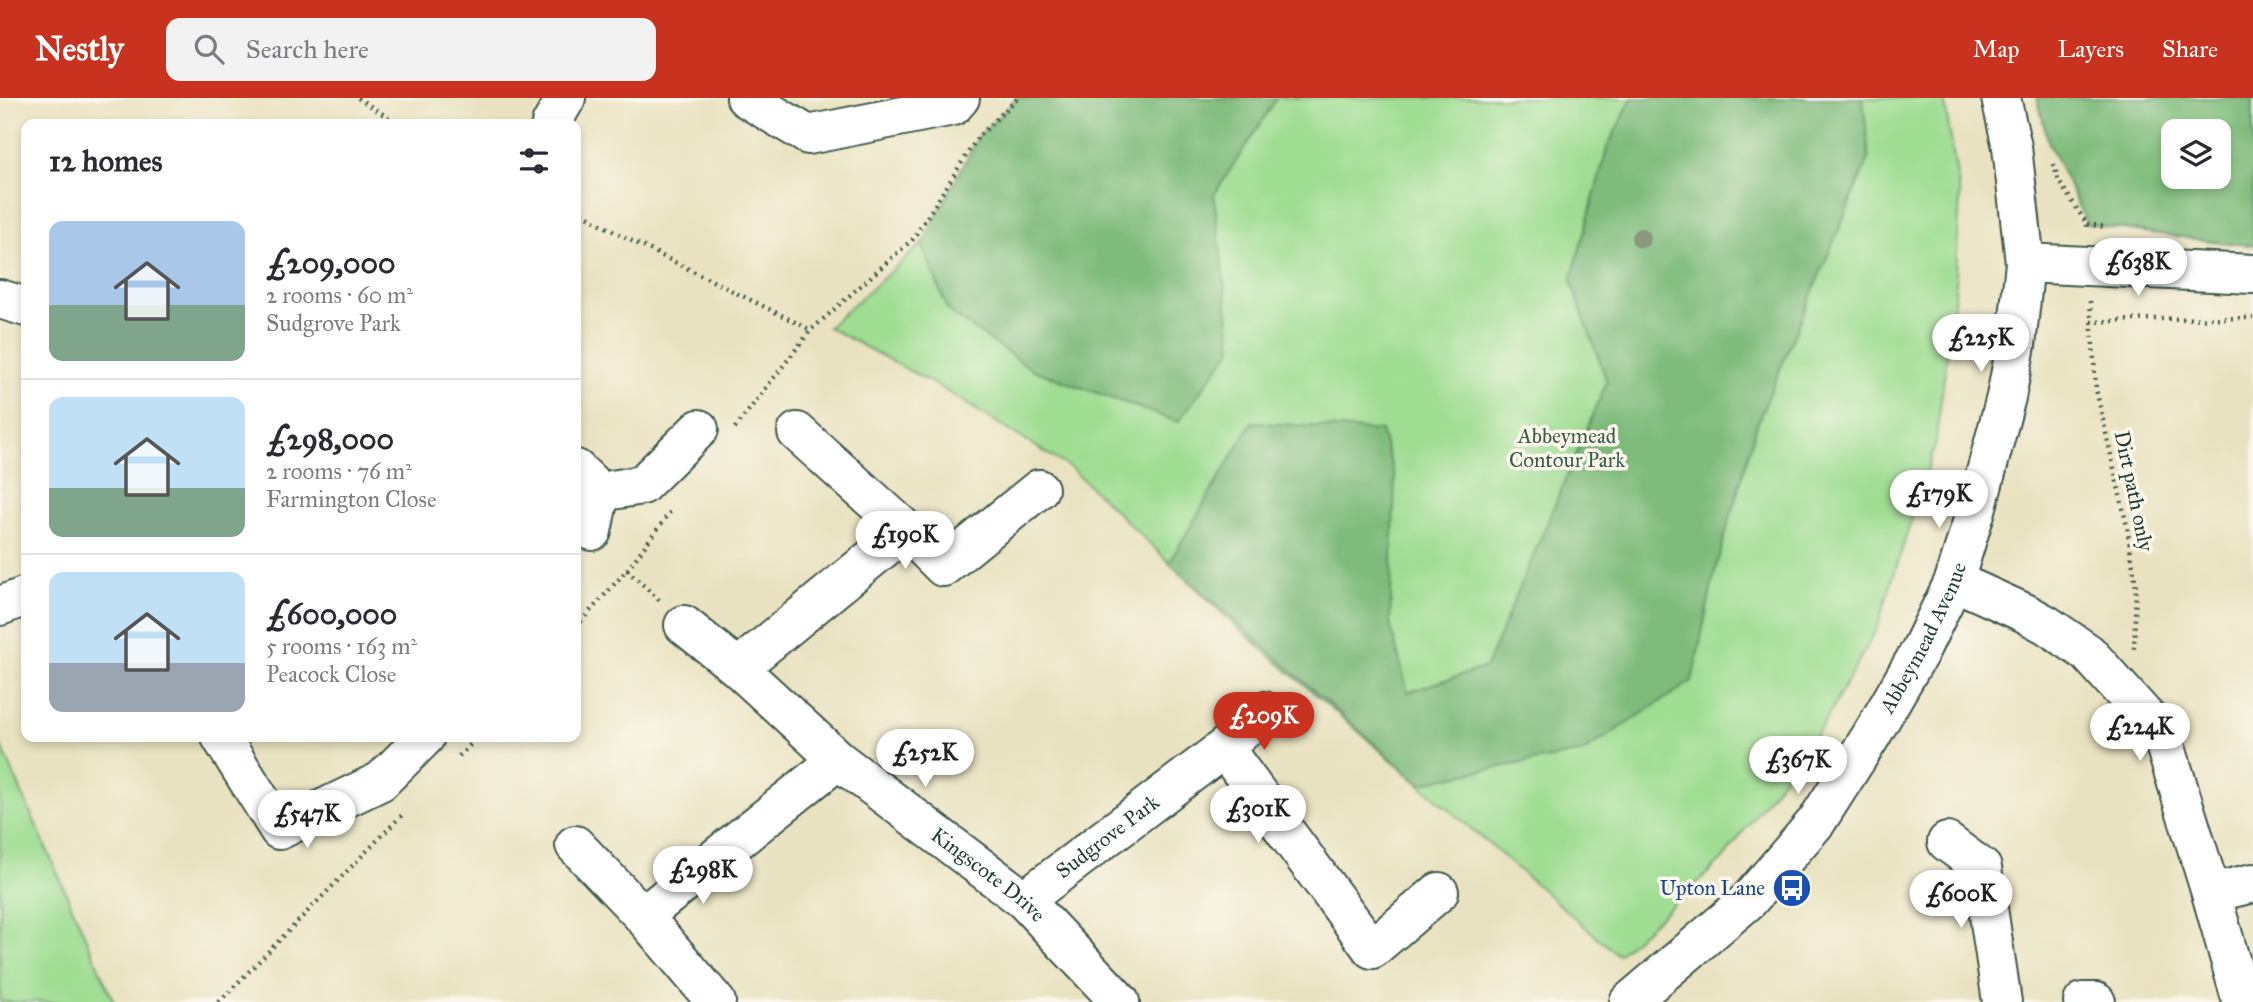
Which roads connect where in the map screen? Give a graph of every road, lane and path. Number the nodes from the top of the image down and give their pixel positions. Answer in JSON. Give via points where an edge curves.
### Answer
{"nodes":[{"id":1,"x":358,"y":98,"type":"edge"},
{"id":2,"x":566,"y":98,"type":"edge"},
{"id":3,"x":746,"y":98,"type":"edge"},
{"id":4,"x":960,"y":98,"type":"edge"},
{"id":5,"x":1018,"y":98,"type":"edge"},
{"id":6,"x":2001,"y":98,"type":"edge"},
{"id":7,"x":390,"y":119,"type":"edge"},
{"id":8,"x":554,"y":119,"type":"edge"},
{"id":9,"x":2052,"y":156,"type":"dead end"},
{"id":10,"x":581,"y":212,"type":"edge"},
{"id":11,"x":2087,"y":223,"type":"dead end"},
{"id":12,"x":2025,"y":263,"type":"junction"},
{"id":13,"x":2253,"y":274,"type":"edge"},
{"id":14,"x":0,"y":299,"type":"edge"},
{"id":15,"x":21,"y":305,"type":"edge"},
{"id":16,"x":2253,"y":318,"type":"edge"},
{"id":17,"x":811,"y":330,"type":"junction"},
{"id":18,"x":797,"y":432,"type":"dead end"},
{"id":19,"x":713,"y":434,"type":"joint"},
{"id":20,"x":588,"y":480,"type":"edge"},
{"id":21,"x":1039,"y":489,"type":"dead end"},
{"id":22,"x":677,"y":504,"type":"dead end"},
{"id":23,"x":906,"y":530,"type":"junction"},
{"id":24,"x":592,"y":531,"type":"dead end"},
{"id":25,"x":626,"y":570,"type":"junction"},
{"id":26,"x":1954,"y":581,"type":"junction"},
{"id":27,"x":21,"y":598,"type":"edge"},
{"id":28,"x":0,"y":606,"type":"edge"},
{"id":29,"x":581,"y":621,"type":"edge"},
{"id":30,"x":684,"y":625,"type":"joint"},
{"id":31,"x":2134,"y":654,"type":"dead end"},
{"id":32,"x":738,"y":668,"type":"junction"},
{"id":33,"x":1264,"y":711,"type":"dead end"},
{"id":34,"x":224,"y":742,"type":"edge"},
{"id":35,"x":420,"y":742,"type":"edge"},
{"id":36,"x":473,"y":742,"type":"edge"},
{"id":37,"x":1224,"y":748,"type":"junction"},
{"id":38,"x":838,"y":761,"type":"junction"},
{"id":39,"x":450,"y":765,"type":"dead end"},
{"id":40,"x":413,"y":803,"type":"dead end"},
{"id":41,"x":1947,"y":842,"type":"dead end"},
{"id":42,"x":575,"y":845,"type":"dead end"},
{"id":43,"x":2253,"y":883,"type":"edge"},
{"id":44,"x":1439,"y":892,"type":"dead end"},
{"id":45,"x":2211,"y":893,"type":"junction"},
{"id":46,"x":1024,"y":900,"type":"junction"},
{"id":47,"x":643,"y":916,"type":"junction"},
{"id":48,"x":219,"y":1002,"type":"edge"},
{"id":49,"x":716,"y":1002,"type":"edge"},
{"id":50,"x":1120,"y":1002,"type":"edge"},
{"id":51,"x":1629,"y":1002,"type":"edge"},
{"id":52,"x":2002,"y":1002,"type":"edge"},
{"id":53,"x":2242,"y":1002,"type":"edge"}],
"edges":[{"from":1,"to":7,"type":"path"},
{"from":2,"to":8,"type":"street"},
{"from":3,"to":4,"type":"street","via":[[810,141],[953,106]]},
{"from":5,"to":17,"type":"path","via":[[978,137],[913,239]]},
{"from":6,"to":12,"type":"street","name":"Abbeymead Avenue","via":[[2012,147]]},
{"from":9,"to":11,"type":"path","via":[[2058,180]]},
{"from":10,"to":17,"type":"path"},
{"from":12,"to":13,"type":"street"},
{"from":12,"to":26,"type":"street","name":"Abbeymead Avenue","via":[[2007,397]]},
{"from":14,"to":15,"type":"street"},
{"from":16,"to":31,"type":"path","name":"Dirt path only","via":[[2091,323],[2096,389],[2136,586]]},
{"from":17,"to":19,"type":"path"},
{"from":18,"to":23,"type":"street"},
{"from":19,"to":20,"type":"street","via":[[642,485]]},
{"from":20,"to":24,"type":"street"},
{"from":21,"to":23,"type":"street","via":[[943,567]]},
{"from":22,"to":25,"type":"path"},
{"from":23,"to":32,"type":"street"},
{"from":25,"to":29,"type":"path"},
{"from":25,"to":30,"type":"path"},
{"from":26,"to":45,"type":"street","via":[[2036,619],[2088,653],[2162,735]]},
{"from":26,"to":51,"type":"street","name":"Abbeymead Avenue","via":[[1919,653],[1817,821],[1749,900]]},
{"from":27,"to":28,"type":"street"},
{"from":30,"to":32,"type":"street","name":"Kingscote Drive"},
{"from":32,"to":38,"type":"street","name":"Kingscote Drive"},
{"from":33,"to":37,"type":"street","name":"Sudgrove Park"},
{"from":34,"to":35,"type":"street","via":[[281,846],[381,781]]},
{"from":36,"to":39,"type":"path"},
{"from":37,"to":44,"type":"street","via":[[1372,949]]},
{"from":37,"to":46,"type":"street","name":"Sudgrove Park"},
{"from":38,"to":46,"type":"street","name":"Kingscote Drive"},
{"from":38,"to":47,"type":"street"},
{"from":40,"to":48,"type":"path"},
{"from":41,"to":52,"type":"street","via":[[1982,868]]},
{"from":42,"to":47,"type":"street"},
{"from":43,"to":45,"type":"street"},
{"from":45,"to":53,"type":"street"},
{"from":46,"to":50,"type":"street","name":"Kingscote Drive"},
{"from":47,"to":49,"type":"street"}]}
